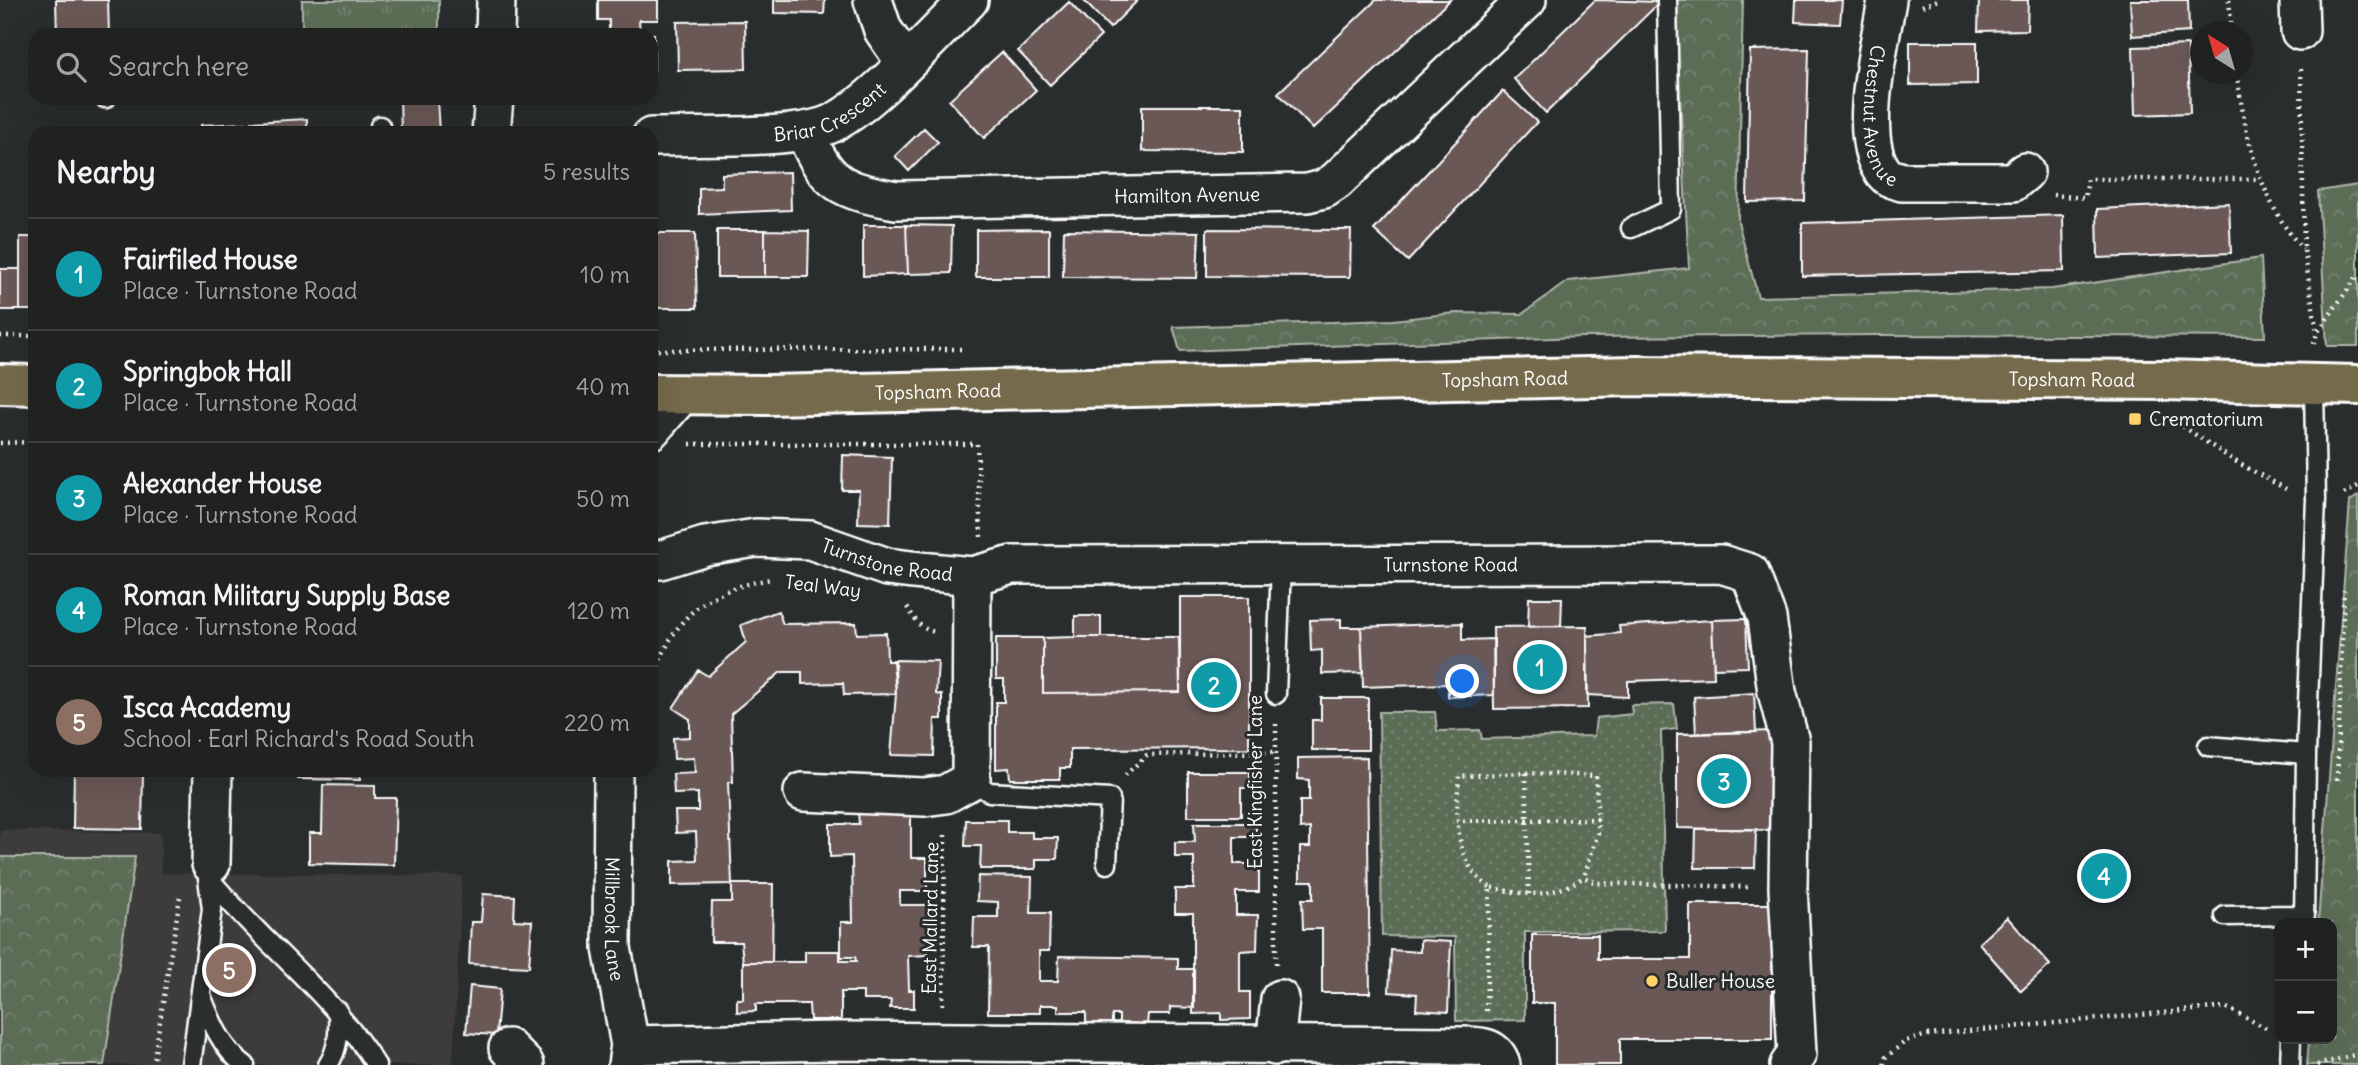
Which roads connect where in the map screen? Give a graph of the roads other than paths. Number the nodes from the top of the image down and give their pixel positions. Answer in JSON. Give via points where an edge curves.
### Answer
{"nodes":[{"id":1,"x":496,"y":0,"type":"edge"},
{"id":2,"x":873,"y":0,"type":"edge"},
{"id":3,"x":969,"y":0,"type":"edge"},
{"id":4,"x":1527,"y":0,"type":"edge"},
{"id":5,"x":1667,"y":0,"type":"edge"},
{"id":6,"x":1887,"y":0,"type":"edge"},
{"id":7,"x":495,"y":28,"type":"edge"},
{"id":8,"x":905,"y":62,"type":"junction"},
{"id":9,"x":493,"y":105,"type":"edge"},
{"id":10,"x":492,"y":126,"type":"edge"},
{"id":11,"x":805,"y":132,"type":"junction"},
{"id":12,"x":658,"y":137,"type":"edge"},
{"id":13,"x":2025,"y":173,"type":"road end"},
{"id":14,"x":1631,"y":228,"type":"dead end"},
{"id":15,"x":0,"y":384,"type":"edge"},
{"id":16,"x":28,"y":385,"type":"edge"},
{"id":17,"x":2358,"y":385,"type":"edge"},
{"id":18,"x":2314,"y":386,"type":"junction"},
{"id":19,"x":666,"y":394,"type":"edge"},
{"id":20,"x":658,"y":413,"type":"edge"},
{"id":21,"x":658,"y":561,"type":"edge"},
{"id":22,"x":1281,"y":565,"type":"junction"},
{"id":23,"x":977,"y":574,"type":"junction"},
{"id":24,"x":1276,"y":694,"type":"road end"},
{"id":25,"x":2208,"y":746,"type":"dead end"},
{"id":26,"x":2306,"y":754,"type":"junction"},
{"id":27,"x":213,"y":777,"type":"edge"},
{"id":28,"x":613,"y":777,"type":"edge"},
{"id":29,"x":958,"y":787,"type":"junction"},
{"id":30,"x":803,"y":792,"type":"dead end"},
{"id":31,"x":1107,"y":864,"type":"dead end"},
{"id":32,"x":209,"y":871,"type":"junction"},
{"id":33,"x":2225,"y":916,"type":"dead end"},
{"id":34,"x":2278,"y":918,"type":"edge"},
{"id":35,"x":2305,"y":918,"type":"edge"},
{"id":36,"x":201,"y":994,"type":"junction"},
{"id":37,"x":1280,"y":999,"type":"road end"},
{"id":38,"x":338,"y":1011,"type":"junction"},
{"id":39,"x":2291,"y":1044,"type":"edge"},
{"id":40,"x":629,"y":1055,"type":"edge"},
{"id":41,"x":1276,"y":1055,"type":"edge"},
{"id":42,"x":1493,"y":1056,"type":"edge"},
{"id":43,"x":191,"y":1065,"type":"edge"},
{"id":44,"x":245,"y":1065,"type":"edge"},
{"id":45,"x":328,"y":1065,"type":"edge"},
{"id":46,"x":376,"y":1065,"type":"edge"},
{"id":47,"x":1789,"y":1065,"type":"edge"},
{"id":48,"x":2290,"y":1065,"type":"edge"}],
"edges":[{"from":1,"to":7,"type":"street"},
{"from":2,"to":8,"type":"street","via":[[883,30]]},
{"from":3,"to":8,"type":"street","name":"Briar Crescent"},
{"from":4,"to":11,"type":"street","name":"Hamilton Avenue","via":[[1336,181],[1307,193],[896,200],[835,182],[815,157]]},
{"from":5,"to":14,"type":"lane","via":[[1671,209]]},
{"from":6,"to":13,"type":"street","name":"Chestnut Avenue","via":[[1873,80],[1872,127],[1874,154],[1888,177],[1902,182],[2013,181]]},
{"from":8,"to":11,"type":"street","name":"Briar Crescent","via":[[856,109],[830,125]]},
{"from":9,"to":10,"type":"street"},
{"from":11,"to":12,"type":"street","name":"Briar Crescent"},
{"from":15,"to":16,"type":"main road"},
{"from":17,"to":18,"type":"main road","name":"Topsham Road"},
{"from":18,"to":19,"type":"main road","name":"Topsham Road","via":[[2164,380],[1636,376]]},
{"from":18,"to":26,"type":"lane","via":[[2316,499]]},
{"from":19,"to":20,"type":"street"},
{"from":21,"to":23,"type":"street","name":"Turnstone Road","via":[[705,546],[756,538],[810,540],[887,567]]},
{"from":22,"to":23,"type":"street","name":"Turnstone Road","via":[[1012,565]]},
{"from":22,"to":24,"type":"lane","name":"East Kingfisher Lane"},
{"from":22,"to":47,"type":"street","name":"Turnstone Road","via":[[1721,564],[1750,573],[1767,618],[1777,692],[1790,742],[1788,888],[1797,1054]]},
{"from":23,"to":29,"type":"street"},
{"from":25,"to":26,"type":"lane"},
{"from":26,"to":35,"type":"lane"},
{"from":27,"to":32,"type":"street"},
{"from":28,"to":40,"type":"street","name":"Millbrook Lane","via":[[612,948]]},
{"from":29,"to":30,"type":"street","via":[[924,797]]},
{"from":29,"to":31,"type":"lane","via":[[1110,799]]},
{"from":32,"to":36,"type":"lane","via":[[212,909]]},
{"from":32,"to":38,"type":"lane","via":[[232,906]]},
{"from":33,"to":34,"type":"lane"},
{"from":36,"to":43,"type":"lane"},
{"from":36,"to":44,"type":"lane","via":[[224,1042]]},
{"from":37,"to":41,"type":"street"},
{"from":38,"to":45,"type":"lane","via":[[339,1035]]},
{"from":38,"to":46,"type":"lane"},
{"from":39,"to":48,"type":"lane"},
{"from":40,"to":41,"type":"street","via":[[680,1046],[838,1041]]},
{"from":41,"to":42,"type":"street"}]}
